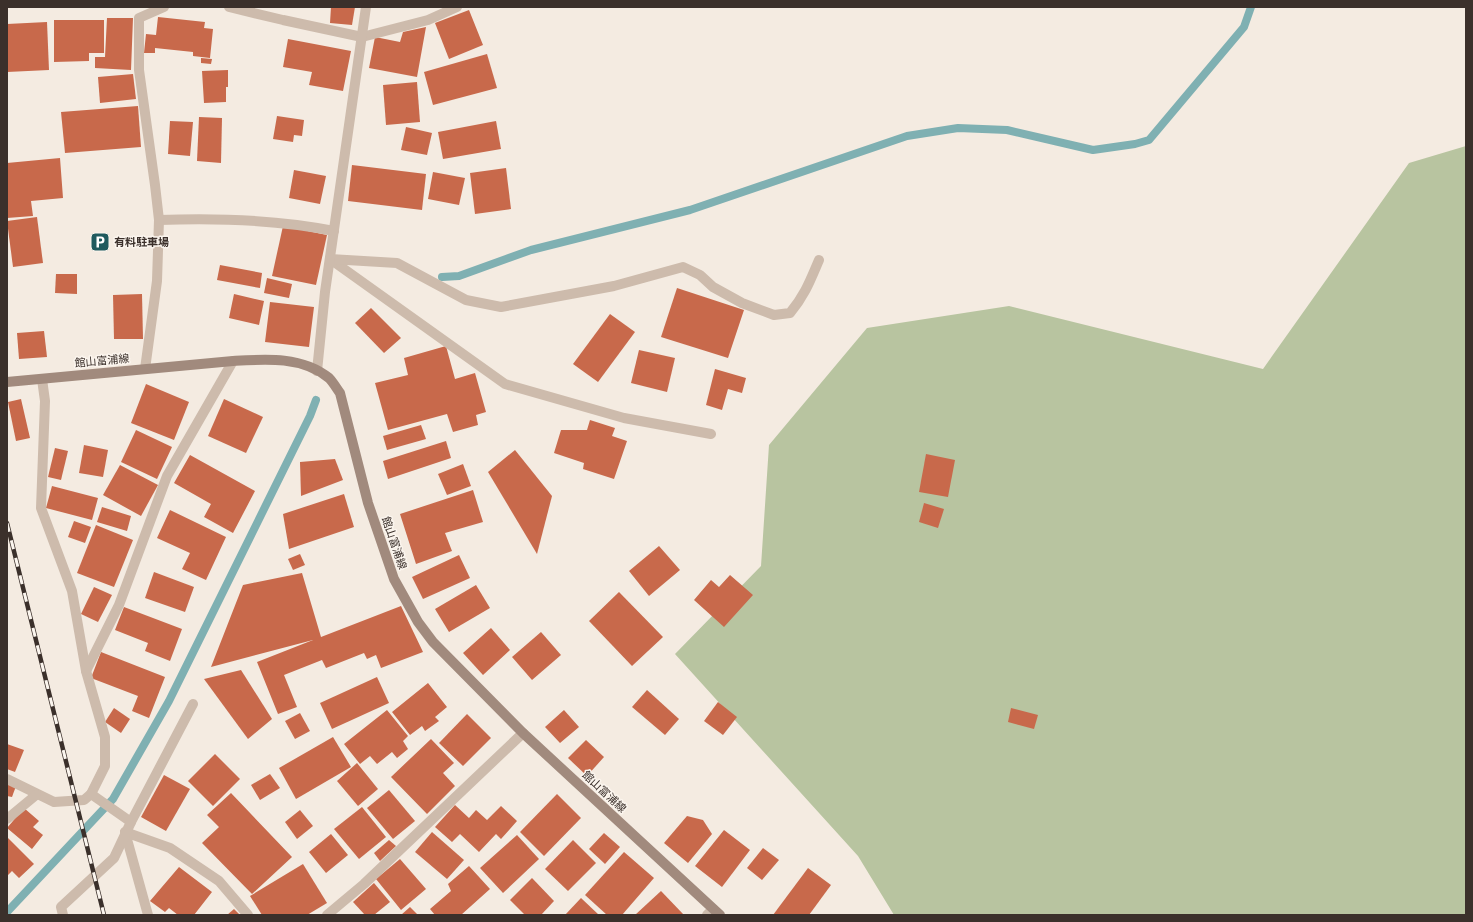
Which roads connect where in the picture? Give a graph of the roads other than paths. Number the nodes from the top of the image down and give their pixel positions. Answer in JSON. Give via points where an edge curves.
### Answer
{"nodes":[{"id":1,"x":164,"y":7,"type":"edge"},
{"id":2,"x":229,"y":7,"type":"edge"},
{"id":3,"x":366,"y":7,"type":"edge"},
{"id":4,"x":456,"y":7,"type":"edge"},
{"id":5,"x":362,"y":37,"type":"junction"},
{"id":6,"x":159,"y":220,"type":"junction"},
{"id":7,"x":334,"y":231,"type":"junction"},
{"id":8,"x":330,"y":259,"type":"junction"},
{"id":9,"x":819,"y":260,"type":"dead end"},
{"id":10,"x":233,"y":361,"type":"junction"},
{"id":11,"x":145,"y":369,"type":"junction"},
{"id":12,"x":317,"y":371,"type":"junction"},
{"id":13,"x":42,"y":379,"type":"junction"},
{"id":14,"x":7,"y":382,"type":"edge"},
{"id":15,"x":711,"y":434,"type":"dead end"},
{"id":16,"x":86,"y":671,"type":"junction"},
{"id":17,"x":193,"y":704,"type":"dead end"},
{"id":18,"x":523,"y":733,"type":"junction"},
{"id":19,"x":7,"y":779,"type":"edge"},
{"id":20,"x":36,"y":795,"type":"junction"},
{"id":21,"x":94,"y":796,"type":"junction"},
{"id":22,"x":7,"y":819,"type":"edge"},
{"id":23,"x":127,"y":819,"type":"junction"},
{"id":24,"x":125,"y":832,"type":"junction"},
{"id":25,"x":334,"y":913,"type":"edge"},
{"id":26,"x":714,"y":913,"type":"edge"},
{"id":27,"x":63,"y":915,"type":"edge"},
{"id":28,"x":148,"y":915,"type":"edge"},
{"id":29,"x":248,"y":915,"type":"edge"}],
"edges":[{"from":1,"to":6,"type":"street","via":[[139,18],[139,70]]},
{"from":2,"to":5,"type":"street"},
{"from":3,"to":5,"type":"street"},
{"from":4,"to":5,"type":"street","via":[[428,20]]},
{"from":5,"to":7,"type":"street"},
{"from":6,"to":7,"type":"street","via":[[229,219]]},
{"from":6,"to":11,"type":"street","via":[[157,281]]},
{"from":7,"to":8,"type":"street"},
{"from":8,"to":9,"type":"street","via":[[397,263],[466,300],[501,307],[614,286],[683,267],[700,275],[713,287],[742,303],[774,315],[790,313],[801,300]]},
{"from":8,"to":12,"type":"street"},
{"from":8,"to":15,"type":"street","via":[[506,384],[624,418]]},
{"from":10,"to":11,"type":"main road","name":"館山富浦線"},
{"from":10,"to":12,"type":"main road","name":"館山富浦線","via":[[294,362]]},
{"from":10,"to":16,"type":"street","via":[[167,476],[119,604]]},
{"from":11,"to":13,"type":"main road","name":"館山富浦線"},
{"from":12,"to":18,"type":"main road","name":"館山富浦線","via":[[330,379],[340,393],[368,503],[394,579],[404,598],[433,642]]},
{"from":13,"to":14,"type":"main road","name":"館山富浦線"},
{"from":13,"to":16,"type":"street","via":[[45,401],[41,508],[72,591]]},
{"from":16,"to":21,"type":"street","via":[[105,736],[105,766]]},
{"from":17,"to":23,"type":"street"},
{"from":18,"to":25,"type":"street"},
{"from":18,"to":26,"type":"main road","name":"館山富浦線"},
{"from":19,"to":20,"type":"street"},
{"from":20,"to":21,"type":"street","via":[[54,802],[84,800]]},
{"from":20,"to":22,"type":"street"},
{"from":21,"to":23,"type":"street"},
{"from":23,"to":24,"type":"street"},
{"from":24,"to":27,"type":"street","via":[[114,858],[61,907]]},
{"from":24,"to":28,"type":"street"},
{"from":24,"to":29,"type":"street","via":[[170,848],[219,881]]}]}
